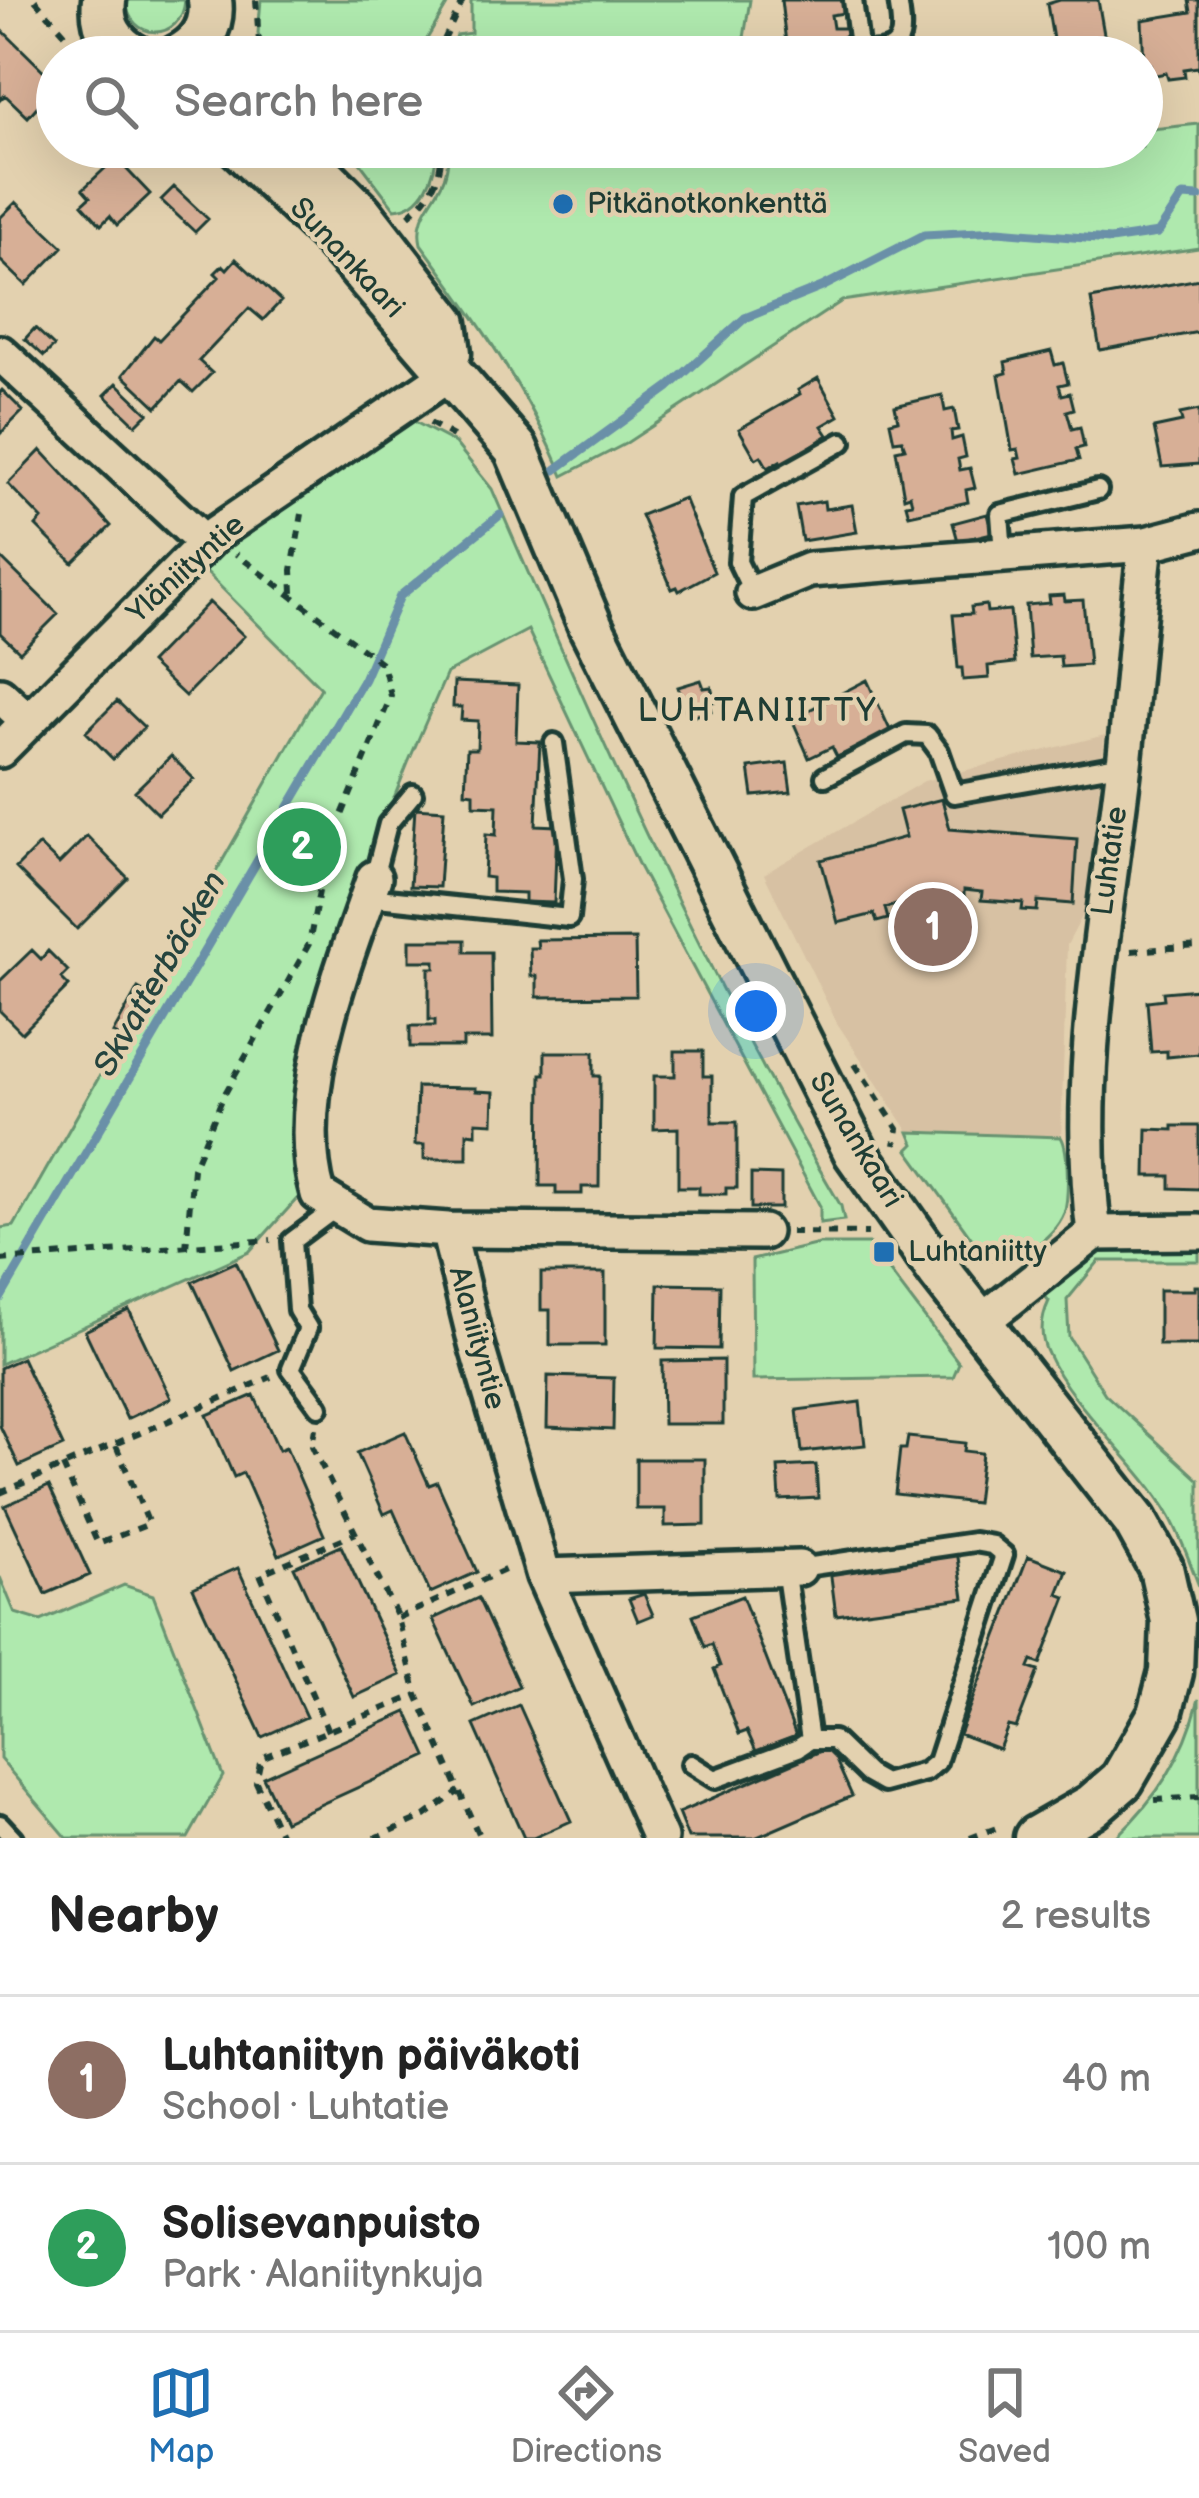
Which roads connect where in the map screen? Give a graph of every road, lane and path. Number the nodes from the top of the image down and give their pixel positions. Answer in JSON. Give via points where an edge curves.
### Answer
{"nodes":[{"id":1,"x":35,"y":0,"type":"edge"},
{"id":2,"x":256,"y":0,"type":"edge"},
{"id":3,"x":463,"y":0,"type":"edge"},
{"id":4,"x":853,"y":0,"type":"edge"},
{"id":5,"x":898,"y":0,"type":"edge"},
{"id":6,"x":90,"y":15,"type":"edge"},
{"id":7,"x":259,"y":36,"type":"edge"},
{"id":8,"x":446,"y":36,"type":"edge"},
{"id":9,"x":858,"y":36,"type":"edge"},
{"id":10,"x":901,"y":36,"type":"edge"},
{"id":11,"x":262,"y":168,"type":"edge"},
{"id":12,"x":315,"y":168,"type":"edge"},
{"id":13,"x":439,"y":168,"type":"edge"},
{"id":14,"x":397,"y":225,"type":"dead end"},
{"id":15,"x":0,"y":353,"type":"edge"},
{"id":16,"x":452,"y":372,"type":"junction"},
{"id":17,"x":842,"y":442,"type":"dead end"},
{"id":18,"x":1098,"y":490,"type":"dead end"},
{"id":19,"x":1199,"y":530,"type":"edge"},
{"id":20,"x":210,"y":538,"type":"junction"},
{"id":21,"x":1146,"y":544,"type":"junction"},
{"id":22,"x":1003,"y":554,"type":"junction"},
{"id":23,"x":753,"y":593,"type":"joint"},
{"id":24,"x":0,"y":695,"type":"edge"},
{"id":25,"x":28,"y":721,"type":"junction"},
{"id":26,"x":554,"y":743,"type":"dead end"},
{"id":27,"x":0,"y":750,"type":"edge"},
{"id":28,"x":1124,"y":764,"type":"junction"},
{"id":29,"x":825,"y":776,"type":"dead end"},
{"id":30,"x":413,"y":794,"type":"dead end"},
{"id":31,"x":371,"y":887,"type":"junction"},
{"id":32,"x":1199,"y":946,"type":"edge"},
{"id":33,"x":1098,"y":953,"type":"junction"},
{"id":34,"x":850,"y":1056,"type":"dead end"},
{"id":35,"x":894,"y":1151,"type":"dead end"},
{"id":36,"x":336,"y":1208,"type":"junction"},
{"id":37,"x":448,"y":1230,"type":"junction"},
{"id":38,"x":763,"y":1232,"type":"joint"},
{"id":39,"x":1199,"y":1232,"type":"edge"},
{"id":40,"x":869,"y":1233,"type":"dead end"},
{"id":41,"x":1094,"y":1233,"type":"junction"},
{"id":42,"x":292,"y":1241,"type":"junction"},
{"id":43,"x":186,"y":1248,"type":"junction"},
{"id":44,"x":0,"y":1260,"type":"edge"},
{"id":45,"x":981,"y":1322,"type":"junction"},
{"id":46,"x":291,"y":1369,"type":"junction"},
{"id":47,"x":319,"y":1407,"type":"joint"},
{"id":48,"x":115,"y":1444,"type":"junction"},
{"id":49,"x":63,"y":1466,"type":"junction"},
{"id":50,"x":0,"y":1492,"type":"edge"},
{"id":51,"x":356,"y":1533,"type":"junction"},
{"id":52,"x":792,"y":1568,"type":"junction"},
{"id":53,"x":532,"y":1570,"type":"junction"},
{"id":54,"x":398,"y":1618,"type":"junction"},
{"id":55,"x":417,"y":1695,"type":"junction"},
{"id":56,"x":328,"y":1731,"type":"junction"},
{"id":57,"x":810,"y":1740,"type":"junction"},
{"id":58,"x":691,"y":1764,"type":"dead end"},
{"id":59,"x":459,"y":1791,"type":"junction"},
{"id":60,"x":1199,"y":1797,"type":"edge"},
{"id":61,"x":1150,"y":1800,"type":"dead end"},
{"id":62,"x":0,"y":1824,"type":"edge"},
{"id":63,"x":13,"y":1838,"type":"edge"},
{"id":64,"x":282,"y":1838,"type":"edge"},
{"id":65,"x":375,"y":1838,"type":"edge"},
{"id":66,"x":480,"y":1838,"type":"edge"},
{"id":67,"x":660,"y":1838,"type":"edge"},
{"id":68,"x":1036,"y":1838,"type":"edge"}],
"edges":[{"from":1,"to":6,"type":"path"},
{"from":2,"to":7,"type":"path"},
{"from":3,"to":8,"type":"path"},
{"from":4,"to":9,"type":"lane"},
{"from":5,"to":10,"type":"lane"},
{"from":11,"to":16,"type":"street","name":"Sunankaari"},
{"from":12,"to":16,"type":"street","name":"Sunankaari","via":[[445,323]]},
{"from":13,"to":14,"type":"path","via":[[433,189]]},
{"from":15,"to":20,"type":"street"},
{"from":16,"to":20,"type":"street","name":"Yläniityntie"},
{"from":16,"to":45,"type":"street","name":"Sunankaari","via":[[516,449],[591,627],[856,1153]]},
{"from":17,"to":23,"type":"lane","via":[[743,496],[738,562]]},
{"from":18,"to":22,"type":"lane","via":[[1000,514]]},
{"from":19,"to":21,"type":"street"},
{"from":20,"to":25,"type":"street","name":"Yläniityntie"},
{"from":20,"to":43,"type":"path","via":[[383,664],[391,696],[326,854],[309,944],[223,1097],[194,1168]]},
{"from":21,"to":22,"type":"street"},
{"from":21,"to":28,"type":"street","name":"Luhtatie"},
{"from":22,"to":23,"type":"street","via":[[809,570]]},
{"from":24,"to":25,"type":"street"},
{"from":25,"to":27,"type":"street","name":"Yläniityntie"},
{"from":26,"to":31,"type":"lane","via":[[572,879],[569,918]]},
{"from":28,"to":29,"type":"lane","via":[[954,794],[927,735],[906,734]]},
{"from":28,"to":33,"type":"street","name":"Luhtatie"},
{"from":30,"to":31,"type":"lane","via":[[388,824]]},
{"from":31,"to":36,"type":"street","via":[[315,1078],[310,1166],[318,1194]]},
{"from":32,"to":33,"type":"path"},
{"from":33,"to":41,"type":"street","name":"Luhtatie","via":[[1086,1162]]},
{"from":34,"to":35,"type":"path","via":[[898,1129]]},
{"from":36,"to":37,"type":"street","via":[[367,1224]]},
{"from":36,"to":42,"type":"lane"},
{"from":37,"to":38,"type":"street","name":"Alaniityntie"},
{"from":37,"to":53,"type":"street","name":"Alaniityntie"},
{"from":38,"to":40,"type":"path"},
{"from":39,"to":41,"type":"street"},
{"from":41,"to":45,"type":"street"},
{"from":42,"to":43,"type":"path"},
{"from":42,"to":46,"type":"lane","via":[[297,1310],[308,1328]]},
{"from":43,"to":44,"type":"path"},
{"from":45,"to":68,"type":"street","name":"Sunankaari","via":[[1135,1521],[1161,1568],[1173,1621],[1160,1714],[1136,1760],[1092,1806]]},
{"from":46,"to":47,"type":"lane"},
{"from":46,"to":48,"type":"path"},
{"from":47,"to":51,"type":"path","via":[[312,1446]]},
{"from":48,"to":49,"type":"path"},
{"from":48,"to":49,"type":"path","via":[[149,1524],[98,1544]]},
{"from":49,"to":50,"type":"path"},
{"from":51,"to":54,"type":"path"},
{"from":51,"to":56,"type":"path","via":[[260,1574]]},
{"from":52,"to":53,"type":"street"},
{"from":52,"to":57,"type":"lane"},
{"from":52,"to":57,"type":"lane","via":[[974,1542],[1004,1555],[937,1762],[884,1783],[833,1740]]},
{"from":53,"to":54,"type":"path"},
{"from":53,"to":67,"type":"street","name":"Alaniityntie"},
{"from":54,"to":55,"type":"path"},
{"from":55,"to":56,"type":"path"},
{"from":55,"to":59,"type":"path"},
{"from":56,"to":64,"type":"path","via":[[261,1758],[256,1782]]},
{"from":57,"to":58,"type":"lane","via":[[715,1779]]},
{"from":59,"to":65,"type":"path"},
{"from":59,"to":66,"type":"path"},
{"from":60,"to":61,"type":"path"},
{"from":62,"to":63,"type":"lane"}]}
